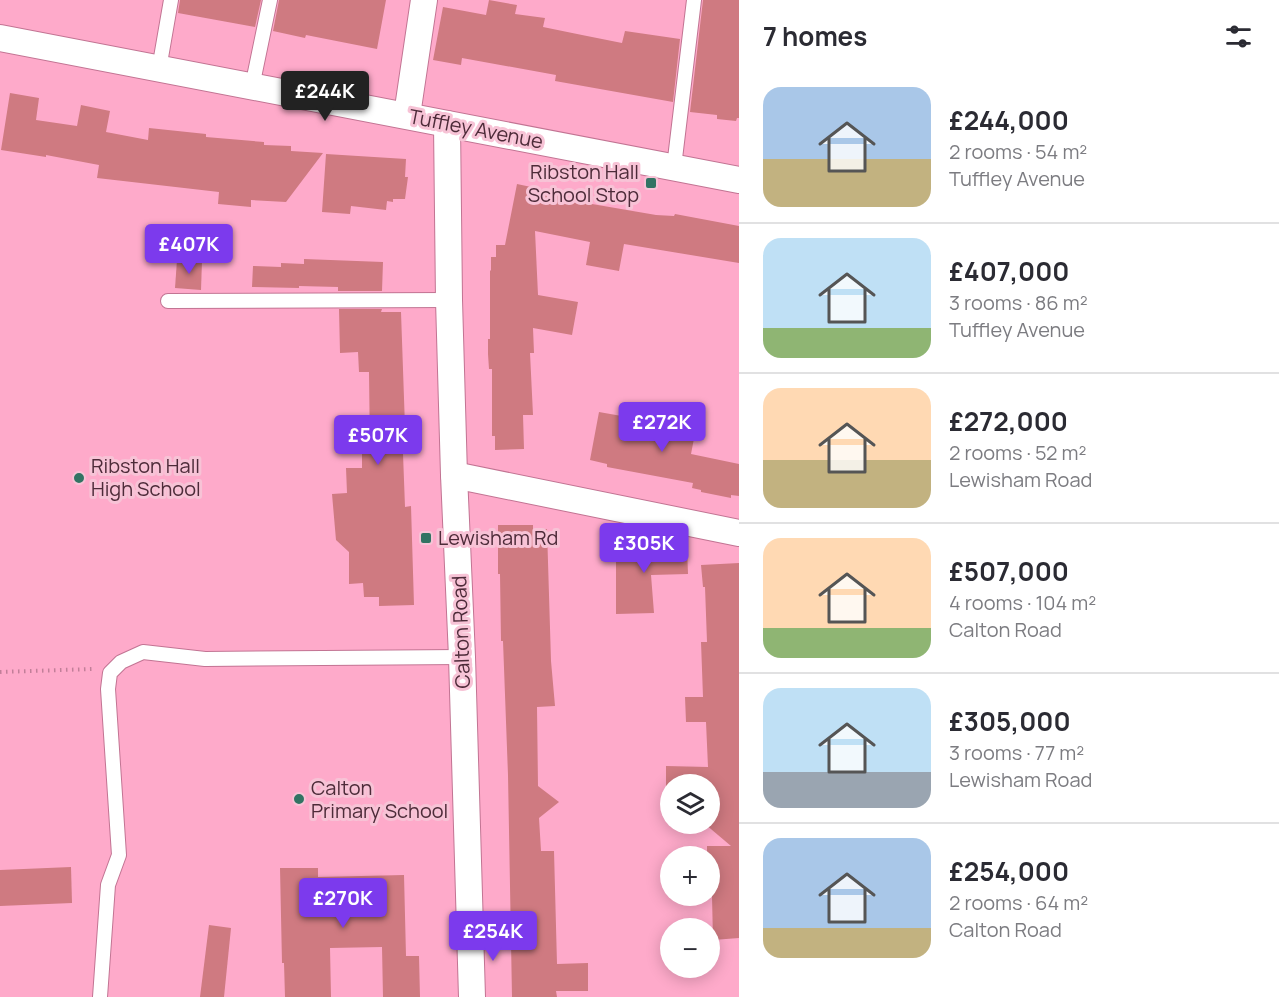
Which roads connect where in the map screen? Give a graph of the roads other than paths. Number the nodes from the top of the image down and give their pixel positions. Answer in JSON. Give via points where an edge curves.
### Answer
{"nodes":[{"id":1,"x":171,"y":0,"type":"edge"},
{"id":2,"x":270,"y":0,"type":"edge"},
{"id":3,"x":424,"y":0,"type":"edge"},
{"id":4,"x":693,"y":0,"type":"edge"},
{"id":5,"x":0,"y":38,"type":"edge"},
{"id":6,"x":159,"y":69,"type":"junction"},
{"id":7,"x":252,"y":87,"type":"junction"},
{"id":8,"x":407,"y":115,"type":"junction"},
{"id":9,"x":447,"y":124,"type":"junction"},
{"id":10,"x":674,"y":167,"type":"junction"},
{"id":11,"x":739,"y":180,"type":"edge"},
{"id":12,"x":449,"y":300,"type":"junction"},
{"id":13,"x":168,"y":301,"type":"dead end"},
{"id":14,"x":454,"y":475,"type":"junction"},
{"id":15,"x":739,"y":533,"type":"edge"},
{"id":16,"x":462,"y":657,"type":"junction"},
{"id":17,"x":100,"y":997,"type":"edge"},
{"id":18,"x":472,"y":997,"type":"edge"}],
"edges":[{"from":1,"to":6,"type":"lane"},
{"from":2,"to":7,"type":"lane"},
{"from":3,"to":8,"type":"street"},
{"from":4,"to":10,"type":"lane"},
{"from":5,"to":6,"type":"street","name":"Tuffley Avenue"},
{"from":6,"to":7,"type":"street","name":"Tuffley Avenue"},
{"from":7,"to":8,"type":"street","name":"Tuffley Avenue"},
{"from":8,"to":9,"type":"street","name":"Tuffley Avenue"},
{"from":9,"to":10,"type":"street","name":"Tuffley Avenue"},
{"from":9,"to":12,"type":"street","name":"Calton Road"},
{"from":10,"to":11,"type":"street","name":"Tuffley Avenue"},
{"from":12,"to":13,"type":"lane"},
{"from":12,"to":14,"type":"street","name":"Calton Road"},
{"from":14,"to":15,"type":"street"},
{"from":14,"to":16,"type":"street","name":"Calton Road"},
{"from":16,"to":17,"type":"lane","via":[[205,659],[142,652],[121,662],[110,673],[108,689],[119,855],[108,885]]},
{"from":16,"to":18,"type":"street","name":"Calton Road"}]}
